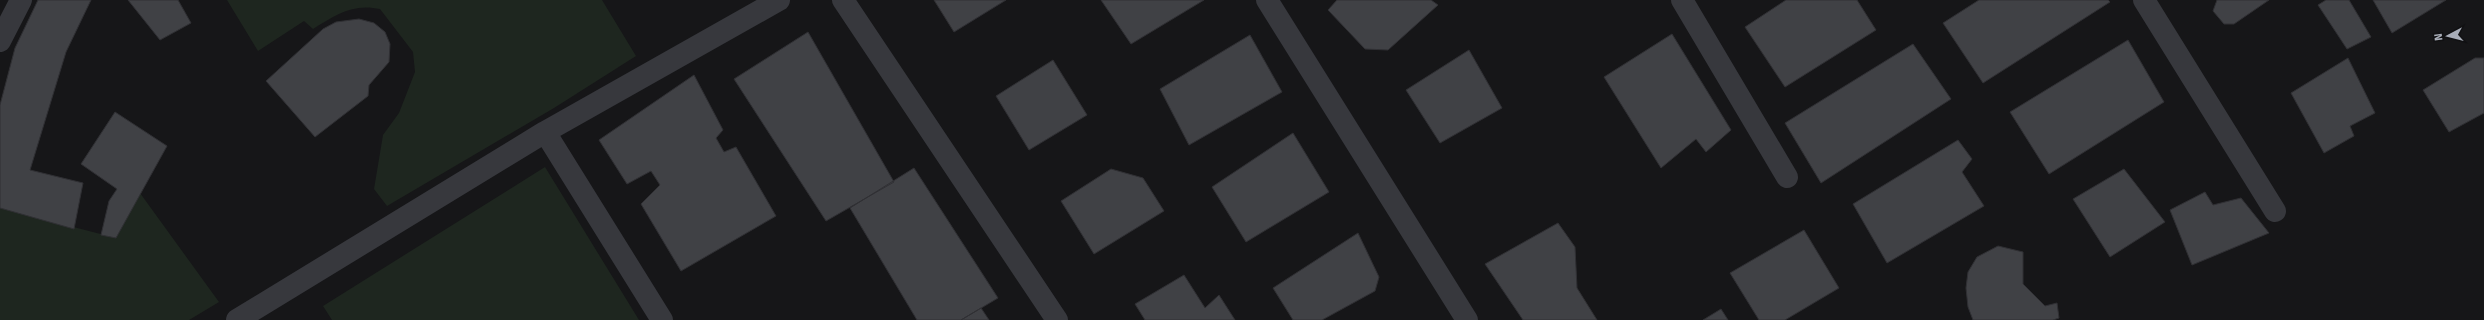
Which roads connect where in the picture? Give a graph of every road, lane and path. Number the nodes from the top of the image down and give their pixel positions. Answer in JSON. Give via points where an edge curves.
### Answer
{"nodes":[{"id":1,"x":22,"y":0,"type":"edge"},
{"id":2,"x":779,"y":0,"type":"edge"},
{"id":3,"x":843,"y":0,"type":"edge"},
{"id":4,"x":1267,"y":0,"type":"edge"},
{"id":5,"x":1682,"y":0,"type":"edge"},
{"id":6,"x":2144,"y":0,"type":"edge"},
{"id":7,"x":0,"y":42,"type":"edge"},
{"id":8,"x":545,"y":132,"type":"junction"},
{"id":9,"x":1787,"y":177,"type":"dead end"},
{"id":10,"x":2275,"y":211,"type":"dead end"},
{"id":11,"x":237,"y":320,"type":"edge"},
{"id":12,"x":662,"y":320,"type":"edge"},
{"id":13,"x":1057,"y":320,"type":"edge"},
{"id":14,"x":1467,"y":320,"type":"edge"}],
"edges":[{"from":1,"to":7,"type":"street"},
{"from":2,"to":8,"type":"street"},
{"from":3,"to":13,"type":"street"},
{"from":4,"to":14,"type":"street"},
{"from":5,"to":9,"type":"street"},
{"from":6,"to":10,"type":"street"},
{"from":8,"to":11,"type":"street"},
{"from":8,"to":12,"type":"street"}]}
